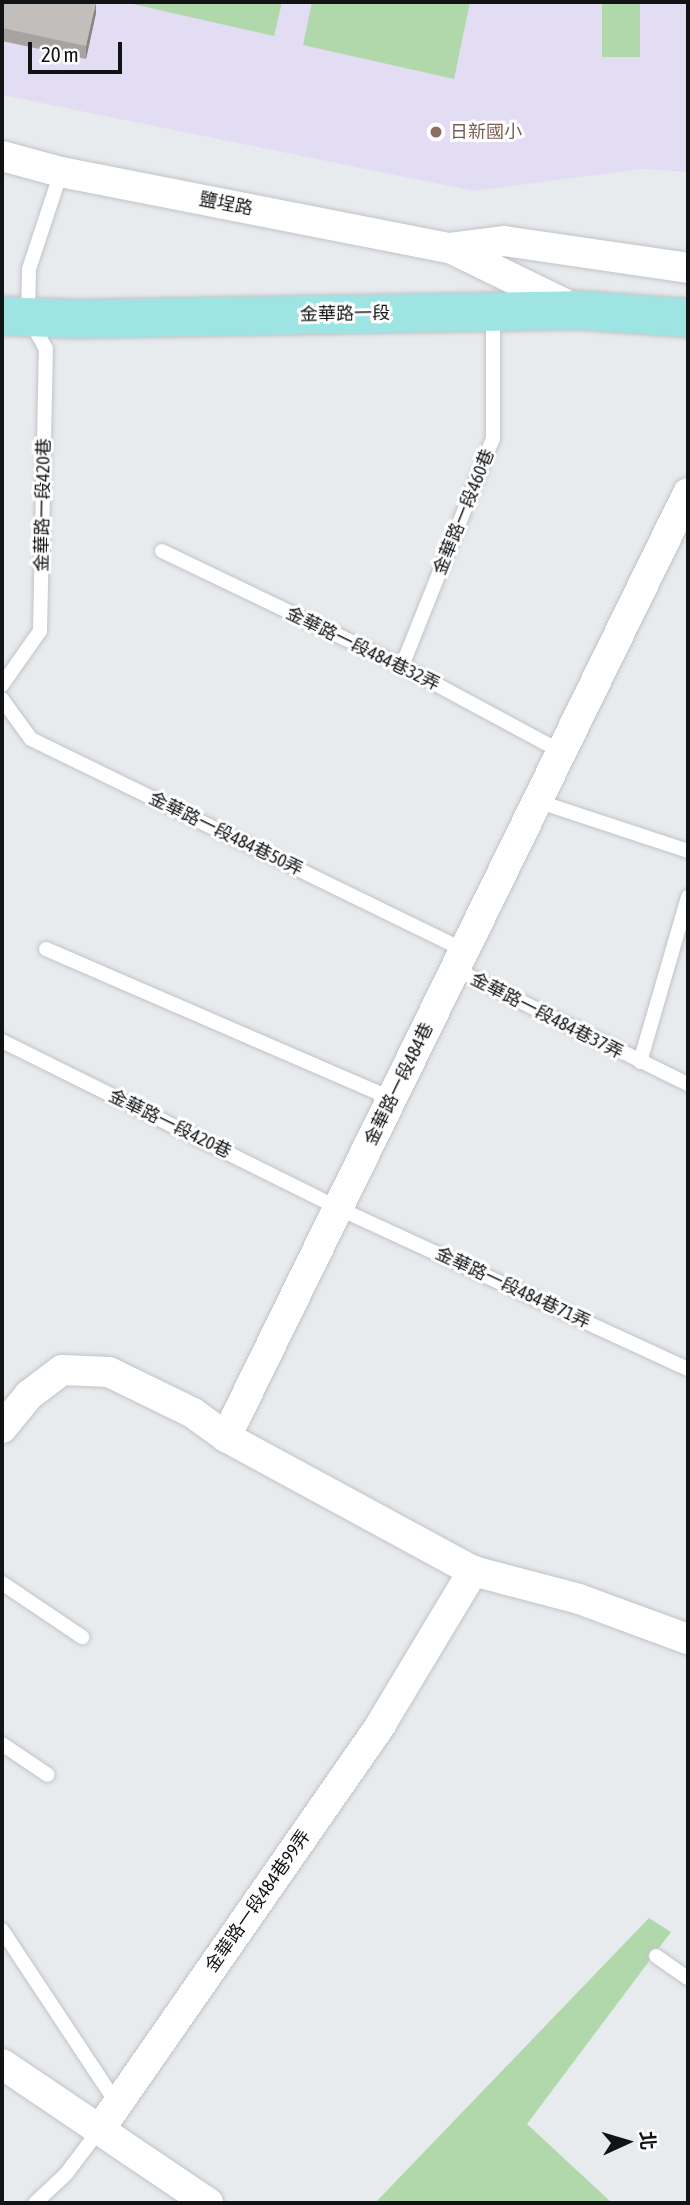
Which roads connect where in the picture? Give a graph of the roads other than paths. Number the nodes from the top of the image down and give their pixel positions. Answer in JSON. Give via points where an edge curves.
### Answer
{"nodes":[{"id":1,"x":2,"y":156,"type":"edge"},
{"id":2,"x":61,"y":172,"type":"junction"},
{"id":3,"x":450,"y":248,"type":"junction"},
{"id":4,"x":688,"y":268,"type":"edge"},
{"id":5,"x":576,"y":310,"type":"junction"},
{"id":6,"x":494,"y":311,"type":"junction"},
{"id":7,"x":15,"y":317,"type":"edge"},
{"id":8,"x":688,"y":318,"type":"edge"},
{"id":9,"x":688,"y":493,"type":"edge"},
{"id":10,"x":162,"y":551,"type":"dead end"},
{"id":11,"x":402,"y":666,"type":"junction"},
{"id":12,"x":2,"y":685,"type":"edge"},
{"id":13,"x":2,"y":699,"type":"edge"},
{"id":14,"x":562,"y":752,"type":"junction"},
{"id":15,"x":537,"y":801,"type":"junction"},
{"id":16,"x":688,"y":851,"type":"edge"},
{"id":17,"x":688,"y":897,"type":"edge"},
{"id":18,"x":46,"y":949,"type":"dead end"},
{"id":19,"x":460,"y":960,"type":"junction"},
{"id":20,"x":2,"y":1041,"type":"edge"},
{"id":21,"x":640,"y":1062,"type":"junction"},
{"id":22,"x":688,"y":1084,"type":"edge"},
{"id":23,"x":392,"y":1099,"type":"junction"},
{"id":24,"x":338,"y":1208,"type":"junction"},
{"id":25,"x":688,"y":1369,"type":"edge"},
{"id":26,"x":2,"y":1428,"type":"edge"},
{"id":27,"x":226,"y":1437,"type":"junction"},
{"id":28,"x":473,"y":1571,"type":"junction"},
{"id":29,"x":2,"y":1583,"type":"edge"},
{"id":30,"x":82,"y":1637,"type":"dead end"},
{"id":31,"x":688,"y":1639,"type":"edge"},
{"id":32,"x":2,"y":1744,"type":"edge"},
{"id":33,"x":48,"y":1775,"type":"dead end"},
{"id":34,"x":2,"y":1930,"type":"edge"},
{"id":35,"x":656,"y":1956,"type":"dead end"},
{"id":36,"x":688,"y":1978,"type":"edge"},
{"id":37,"x":2,"y":2064,"type":"edge"},
{"id":38,"x":117,"y":2104,"type":"junction"},
{"id":39,"x":100,"y":2129,"type":"junction"},
{"id":40,"x":35,"y":2203,"type":"edge"},
{"id":41,"x":208,"y":2203,"type":"edge"}],
"edges":[{"from":1,"to":2,"type":"street","name":"鹽埕路"},
{"from":2,"to":3,"type":"street","name":"鹽埕路"},
{"from":2,"to":7,"type":"lane"},
{"from":3,"to":4,"type":"street","name":"鹽埕路","via":[[504,241]]},
{"from":3,"to":5,"type":"street","name":"鹽埕路"},
{"from":5,"to":6,"type":"main road","name":"金華路一段"},
{"from":5,"to":8,"type":"main road","name":"金華路一段"},
{"from":6,"to":7,"type":"main road","name":"金華路一段"},
{"from":6,"to":11,"type":"lane","name":"金華路一段460巷","via":[[493,439]]},
{"from":7,"to":12,"type":"lane","name":"金華路一段420巷","via":[[46,349],[40,631]]},
{"from":9,"to":14,"type":"street","name":"金華路一段484巷"},
{"from":10,"to":11,"type":"lane","name":"金華路一段484巷32弄"},
{"from":11,"to":14,"type":"lane","name":"金華路一段484巷32弄"},
{"from":13,"to":19,"type":"lane","name":"金華路一段484巷50弄","via":[[32,739]]},
{"from":14,"to":15,"type":"street","name":"金華路一段484巷"},
{"from":15,"to":16,"type":"lane"},
{"from":15,"to":19,"type":"street","name":"金華路一段484巷"},
{"from":17,"to":21,"type":"lane","name":"金華路一段484巷37弄"},
{"from":18,"to":23,"type":"lane"},
{"from":19,"to":21,"type":"lane","name":"金華路一段484巷37弄"},
{"from":19,"to":23,"type":"street","name":"金華路一段484巷"},
{"from":20,"to":24,"type":"lane","name":"金華路一段420巷"},
{"from":21,"to":22,"type":"lane","name":"金華路一段484巷37弄"},
{"from":23,"to":24,"type":"street","name":"金華路一段484巷"},
{"from":24,"to":25,"type":"lane","name":"金華路一段484巷71弄"},
{"from":24,"to":27,"type":"street","name":"金華路一段484巷"},
{"from":26,"to":27,"type":"street","via":[[29,1395],[62,1370],[109,1371],[193,1413]]},
{"from":27,"to":28,"type":"street"},
{"from":28,"to":31,"type":"street","via":[[579,1600]]},
{"from":28,"to":38,"type":"street","name":"金華路一段484巷99弄","via":[[381,1724]]},
{"from":29,"to":30,"type":"lane"},
{"from":32,"to":33,"type":"lane"},
{"from":34,"to":38,"type":"lane"},
{"from":35,"to":36,"type":"lane"},
{"from":37,"to":39,"type":"street"},
{"from":38,"to":39,"type":"street","name":"金華路一段484巷99弄"},
{"from":39,"to":40,"type":"lane","via":[[66,2174]]},
{"from":39,"to":41,"type":"street"}]}
